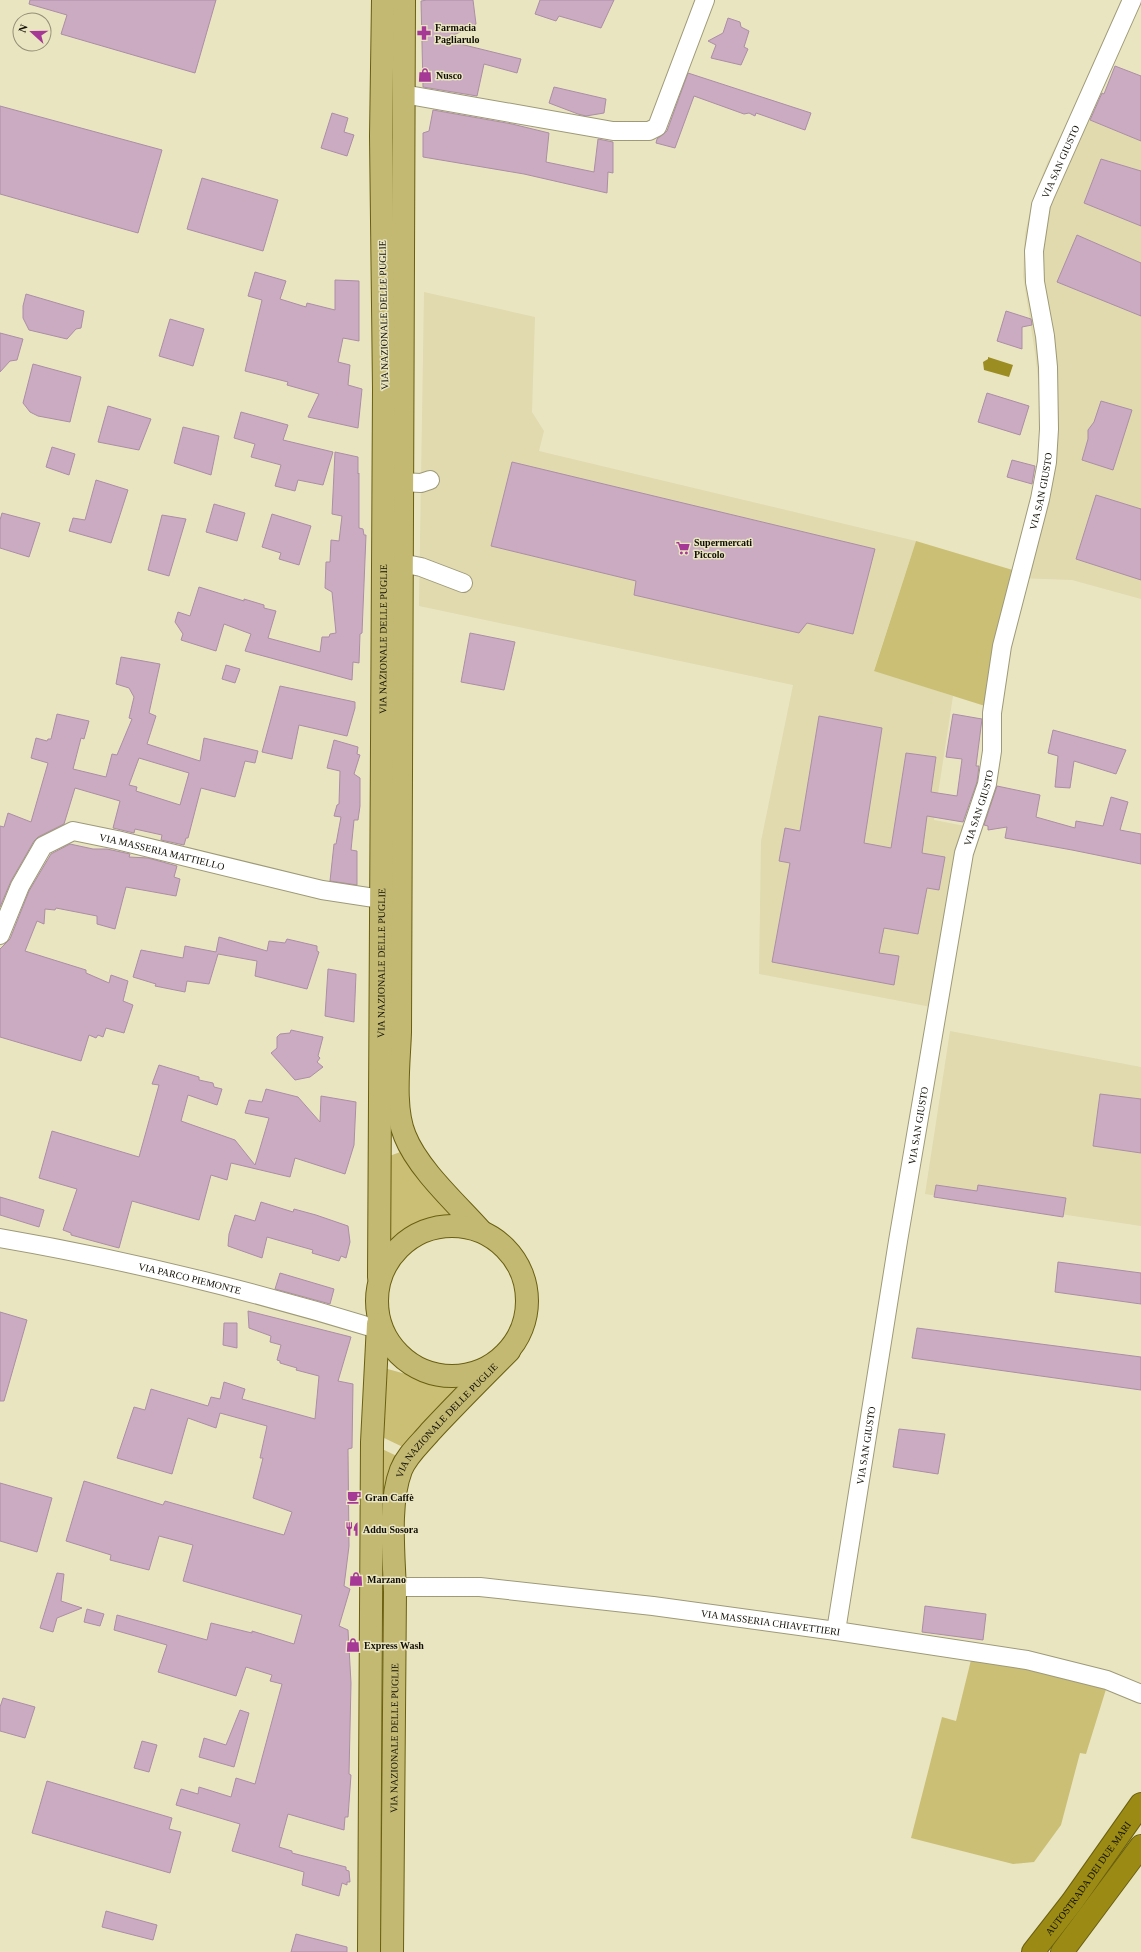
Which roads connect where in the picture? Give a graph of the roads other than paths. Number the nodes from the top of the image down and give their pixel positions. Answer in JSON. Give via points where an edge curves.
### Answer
{"nodes":[{"id":1,"x":383,"y":0,"type":"edge"},
{"id":2,"x":404,"y":0,"type":"edge"},
{"id":3,"x":705,"y":0,"type":"edge"},
{"id":4,"x":1132,"y":0,"type":"edge"},
{"id":5,"x":404,"y":94,"type":"junction"},
{"id":6,"x":430,"y":480,"type":"dead end"},
{"id":7,"x":401,"y":482,"type":"junction"},
{"id":8,"x":401,"y":563,"type":"junction"},
{"id":9,"x":464,"y":583,"type":"dead end"},
{"id":10,"x":382,"y":899,"type":"junction"},
{"id":11,"x":0,"y":935,"type":"edge"},
{"id":12,"x":481,"y":1231,"type":"junction"},
{"id":13,"x":0,"y":1238,"type":"edge"},
{"id":14,"x":379,"y":1277,"type":"junction"},
{"id":15,"x":377,"y":1327,"type":"junction"},
{"id":16,"x":509,"y":1351,"type":"junction"},
{"id":17,"x":396,"y":1592,"type":"junction"},
{"id":18,"x":836,"y":1631,"type":"junction"},
{"id":19,"x":1141,"y":1694,"type":"edge"},
{"id":20,"x":1141,"y":1804,"type":"edge"},
{"id":21,"x":1141,"y":1846,"type":"edge"},
{"id":22,"x":370,"y":1952,"type":"edge"},
{"id":23,"x":392,"y":1952,"type":"edge"},
{"id":24,"x":1033,"y":1952,"type":"edge"},
{"id":25,"x":1062,"y":1952,"type":"edge"}],
"edges":[{"from":1,"to":10,"type":"main road","name":"VIA NAZIONALE DELLE PUGLIE"},
{"from":2,"to":5,"type":"main road","name":"VIA NAZIONALE DELLE PUGLIE"},
{"from":3,"to":5,"type":"street","via":[[657,127],[649,131],[613,131]]},
{"from":4,"to":18,"type":"street","name":"VIA SAN GIUSTO","via":[[1046,193],[1037,228],[1034,251],[1035,282],[1048,367],[1047,462],[1002,646],[992,713],[992,751],[987,784],[964,853]]},
{"from":5,"to":7,"type":"main road","name":"VIA NAZIONALE DELLE PUGLIE"},
{"from":6,"to":7,"type":"street","via":[[421,483]]},
{"from":7,"to":8,"type":"main road","name":"VIA NAZIONALE DELLE PUGLIE"},
{"from":8,"to":9,"type":"street","via":[[421,567]]},
{"from":8,"to":12,"type":"main road","name":"VIA NAZIONALE DELLE PUGLIE","via":[[398,1101],[405,1135],[422,1165]]},
{"from":10,"to":11,"type":"street","name":"VIA MASSERIA MATTIELLO","via":[[322,890],[74,831],[43,846],[20,886]]},
{"from":10,"to":14,"type":"main road","name":"VIA NAZIONALE DELLE PUGLIE"},
{"from":12,"to":14,"type":"main road","name":"VIA NAZIONALE DELLE PUGLIE","via":[[457,1226],[432,1228],[410,1238],[392,1255]]},
{"from":12,"to":16,"type":"main road","name":"VIA NAZIONALE DELLE PUGLIE","via":[[501,1244],[517,1262],[526,1284],[528,1307],[522,1330]]},
{"from":13,"to":15,"type":"street","name":"VIA PARCO PIEMONTE","via":[[82,1252],[188,1276]]},
{"from":14,"to":15,"type":"main road","name":"VIA NAZIONALE DELLE PUGLIE","via":[[374,1301]]},
{"from":15,"to":16,"type":"main road","name":"VIA NAZIONALE DELLE PUGLIE","via":[[406,1361],[426,1372],[448,1377],[471,1374],[492,1365]]},
{"from":15,"to":22,"type":"main road","name":"VIA NAZIONALE DELLE PUGLIE","via":[[372,1442]]},
{"from":16,"to":17,"type":"main road","name":"VIA NAZIONALE DELLE PUGLIE","via":[[422,1441],[408,1457],[401,1471],[395,1499],[393,1544]]},
{"from":17,"to":18,"type":"street","name":"VIA MASSERIA CHIAVETTIERI","via":[[404,1587],[480,1587],[653,1606]]},
{"from":17,"to":23,"type":"main road","name":"VIA NAZIONALE DELLE PUGLIE"},
{"from":18,"to":19,"type":"street","name":"VIA MASSERIA CHIAVETTIERI","via":[[1027,1660],[1107,1680]]},
{"from":20,"to":24,"type":"highway","name":"AUTOSTRADA DEI DUE MARI","via":[[1072,1902]]},
{"from":21,"to":25,"type":"highway"}]}
